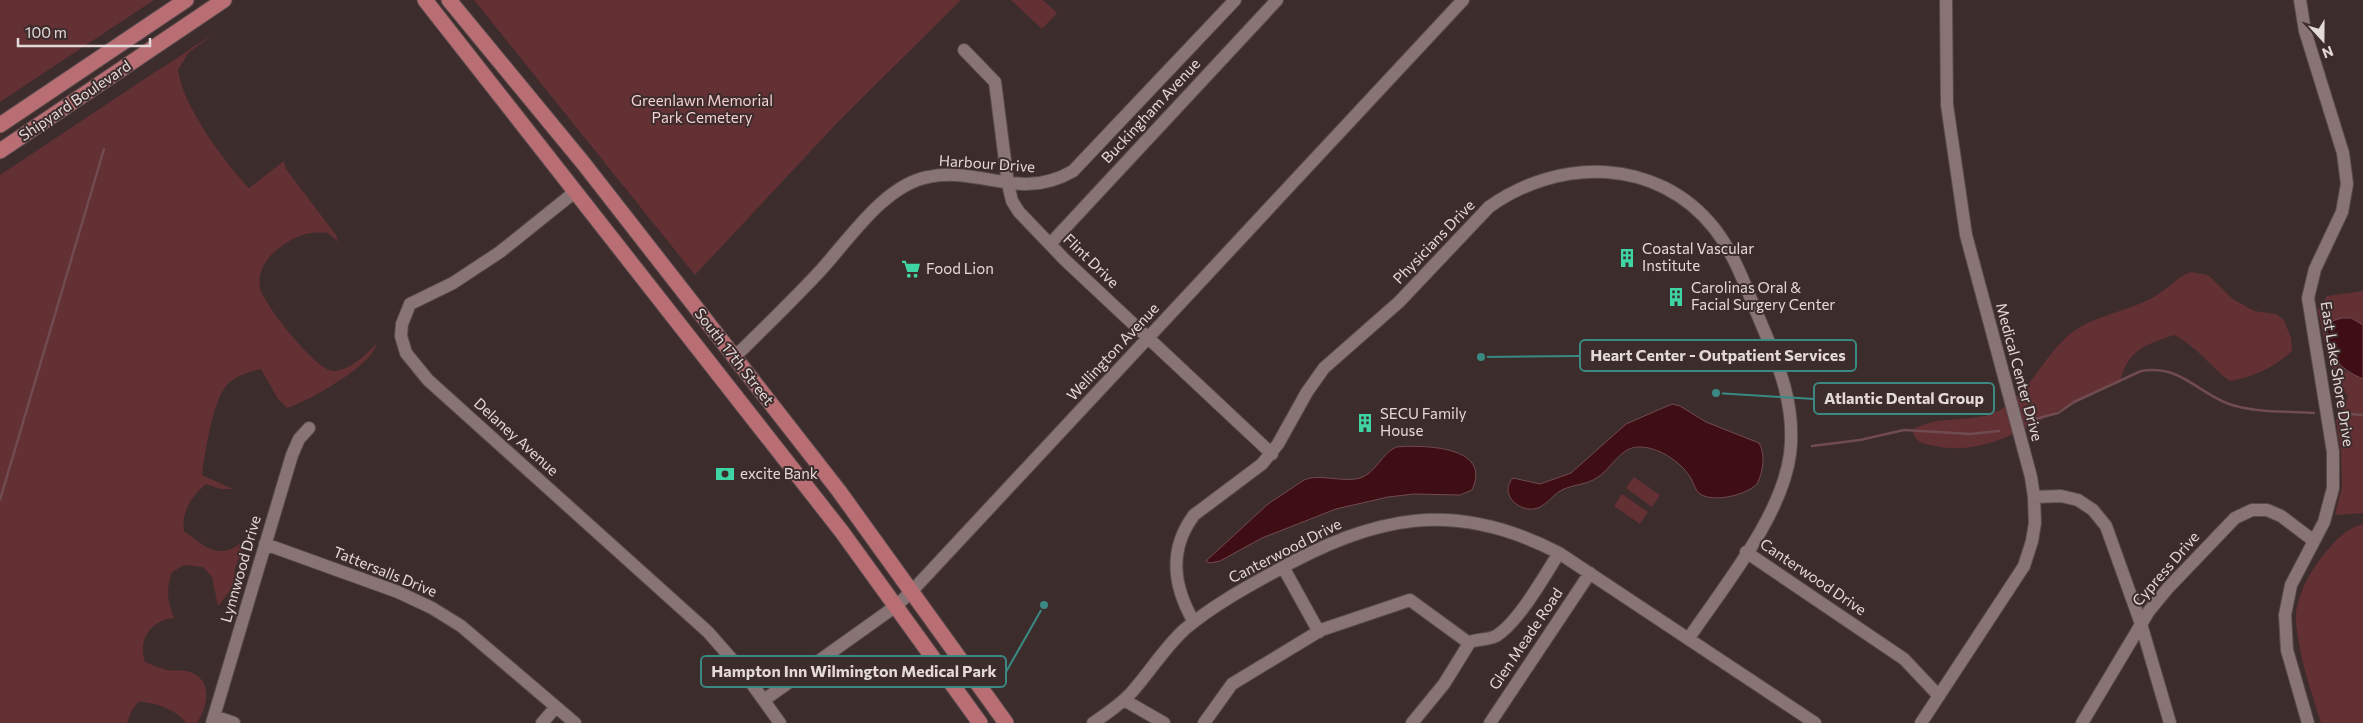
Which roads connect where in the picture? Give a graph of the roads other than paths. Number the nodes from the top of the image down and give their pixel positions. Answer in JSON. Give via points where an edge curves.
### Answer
{"nodes":[{"id":1,"x":186,"y":0,"type":"edge"},
{"id":2,"x":224,"y":0,"type":"edge"},
{"id":3,"x":426,"y":0,"type":"edge"},
{"id":4,"x":449,"y":0,"type":"edge"},
{"id":5,"x":1235,"y":0,"type":"edge"},
{"id":6,"x":1277,"y":0,"type":"edge"},
{"id":7,"x":1463,"y":0,"type":"edge"},
{"id":8,"x":1946,"y":0,"type":"edge"},
{"id":9,"x":2300,"y":0,"type":"edge"},
{"id":10,"x":964,"y":50,"type":"dead end"},
{"id":11,"x":0,"y":125,"type":"edge"},
{"id":12,"x":0,"y":151,"type":"edge"},
{"id":13,"x":1008,"y":184,"type":"junction"},
{"id":14,"x":576,"y":191,"type":"junction"},
{"id":15,"x":1050,"y":244,"type":"junction"},
{"id":16,"x":1148,"y":338,"type":"junction"},
{"id":17,"x":733,"y":356,"type":"junction"},
{"id":18,"x":309,"y":428,"type":"dead end"},
{"id":19,"x":1272,"y":454,"type":"junction"},
{"id":20,"x":2034,"y":498,"type":"junction"},
{"id":21,"x":2314,"y":540,"type":"junction"},
{"id":22,"x":265,"y":544,"type":"junction"},
{"id":23,"x":1746,"y":552,"type":"junction"},
{"id":24,"x":1559,"y":553,"type":"junction"},
{"id":25,"x":1283,"y":567,"type":"junction"},
{"id":26,"x":1590,"y":573,"type":"junction"},
{"id":27,"x":912,"y":590,"type":"junction"},
{"id":28,"x":896,"y":606,"type":"junction"},
{"id":29,"x":1194,"y":622,"type":"junction"},
{"id":30,"x":2140,"y":624,"type":"junction"},
{"id":31,"x":1318,"y":632,"type":"junction"},
{"id":32,"x":1689,"y":638,"type":"junction"},
{"id":33,"x":1469,"y":643,"type":"junction"},
{"id":34,"x":1939,"y":696,"type":"junction"},
{"id":35,"x":764,"y":700,"type":"junction"},
{"id":36,"x":1124,"y":700,"type":"junction"},
{"id":37,"x":556,"y":707,"type":"junction"},
{"id":38,"x":213,"y":720,"type":"edge"},
{"id":39,"x":234,"y":723,"type":"edge"},
{"id":40,"x":542,"y":723,"type":"edge"},
{"id":41,"x":575,"y":723,"type":"edge"},
{"id":42,"x":780,"y":723,"type":"edge"},
{"id":43,"x":980,"y":723,"type":"edge"},
{"id":44,"x":1006,"y":723,"type":"edge"},
{"id":45,"x":1093,"y":723,"type":"edge"},
{"id":46,"x":1164,"y":723,"type":"edge"},
{"id":47,"x":1204,"y":723,"type":"edge"},
{"id":48,"x":1412,"y":723,"type":"edge"},
{"id":49,"x":1490,"y":723,"type":"edge"},
{"id":50,"x":1815,"y":723,"type":"edge"},
{"id":51,"x":1921,"y":723,"type":"edge"},
{"id":52,"x":2082,"y":723,"type":"edge"},
{"id":53,"x":2170,"y":723,"type":"edge"},
{"id":54,"x":2308,"y":723,"type":"edge"}],
"edges":[{"from":1,"to":11,"type":"main road","name":"Shipyard Boulevard"},
{"from":2,"to":12,"type":"main road","name":"Shipyard Boulevard"},
{"from":3,"to":14,"type":"main road","name":"South 17th Street"},
{"from":4,"to":17,"type":"main road","name":"South 17th Street","via":[[584,164]]},
{"from":5,"to":13,"type":"street","name":"Harbour Drive","via":[[1072,171],[1037,185]]},
{"from":6,"to":15,"type":"street","name":"Buckingham Avenue"},
{"from":7,"to":16,"type":"street","name":"Wellington Avenue"},
{"from":8,"to":20,"type":"street","name":"Medical Center Drive","via":[[1947,105],[1966,235]]},
{"from":9,"to":21,"type":"street","name":"East Lake Shore Drive","via":[[2305,31],[2343,153],[2346,184],[2342,212],[2309,288],[2310,318],[2334,463],[2331,500]]},
{"from":10,"to":13,"type":"street","name":"Flint Drive","via":[[995,82]]},
{"from":13,"to":15,"type":"street","name":"Flint Drive","via":[[1019,212]]},
{"from":13,"to":17,"type":"street","name":"Harbour Drive","via":[[950,175],[918,179],[900,188]]},
{"from":14,"to":28,"type":"main road","name":"South 17th Street"},
{"from":14,"to":35,"type":"street","name":"Delaney Avenue","via":[[500,252],[410,304],[401,336],[406,353],[428,380],[708,632]]},
{"from":15,"to":16,"type":"street","name":"Flint Drive"},
{"from":16,"to":19,"type":"street","name":"Flint Drive"},
{"from":16,"to":27,"type":"street","name":"Wellington Avenue"},
{"from":17,"to":27,"type":"main road","name":"South 17th Street"},
{"from":18,"to":22,"type":"street","name":"Lynnwood Drive","via":[[299,439],[292,455]]},
{"from":19,"to":23,"type":"street","name":"Physicians Drive","via":[[1324,368],[1399,302],[1489,208],[1505,196],[1539,180],[1573,172],[1617,173],[1665,188],[1693,208],[1713,228],[1737,267],[1780,370],[1790,417],[1788,468],[1771,513]]},
{"from":19,"to":29,"type":"street","name":"Physicians Drive","via":[[1251,473],[1203,506],[1182,533],[1176,554],[1176,578]]},
{"from":20,"to":30,"type":"street","via":[[2070,497],[2086,505],[2100,518],[2114,543]]},
{"from":20,"to":34,"type":"street","name":"Medical Center Drive","via":[[2034,534],[2024,566]]},
{"from":21,"to":30,"type":"street","name":"Cypress Drive","via":[[2267,510],[2243,513],[2223,529]]},
{"from":21,"to":54,"type":"street","name":"East Lake Shore Drive","via":[[2291,585],[2285,615],[2287,650]]},
{"from":22,"to":37,"type":"street","name":"Tattersalls Drive","via":[[398,592],[432,608],[461,626]]},
{"from":22,"to":38,"type":"street","name":"Lynnwood Drive"},
{"from":23,"to":32,"type":"street","name":"Canterwood Drive"},
{"from":23,"to":34,"type":"street","name":"Canterwood Drive","via":[[1904,659]]},
{"from":24,"to":25,"type":"street","name":"Canterwood Drive","via":[[1498,527],[1470,521],[1420,520],[1366,529]]},
{"from":24,"to":26,"type":"street","name":"Canterwood Drive"},
{"from":24,"to":33,"type":"street","via":[[1524,607],[1502,632]]},
{"from":25,"to":29,"type":"street","name":"Canterwood Drive"},
{"from":25,"to":31,"type":"street"},
{"from":26,"to":32,"type":"street","name":"Canterwood Drive"},
{"from":26,"to":49,"type":"street","name":"Glen Meade Road"},
{"from":27,"to":28,"type":"street","name":"Wellington Avenue"},
{"from":27,"to":44,"type":"main road","name":"South 17th Street"},
{"from":28,"to":35,"type":"street","name":"Wellington Avenue"},
{"from":28,"to":43,"type":"main road","name":"South 17th Street"},
{"from":29,"to":36,"type":"street","name":"Canterwood Drive","via":[[1166,648]]},
{"from":30,"to":52,"type":"street","name":"Cypress Drive"},
{"from":30,"to":53,"type":"street"},
{"from":31,"to":33,"type":"street","via":[[1410,600]]},
{"from":31,"to":47,"type":"street","via":[[1232,684]]},
{"from":32,"to":50,"type":"street","name":"Canterwood Drive"},
{"from":33,"to":48,"type":"street","via":[[1444,684]]},
{"from":34,"to":51,"type":"street","name":"Medical Center Drive"},
{"from":35,"to":42,"type":"street","name":"Delaney Avenue"},
{"from":36,"to":45,"type":"street","name":"Canterwood Drive"},
{"from":36,"to":46,"type":"street"},
{"from":37,"to":40,"type":"street"},
{"from":37,"to":41,"type":"street","name":"Tattersalls Drive"},
{"from":38,"to":39,"type":"street"}]}
